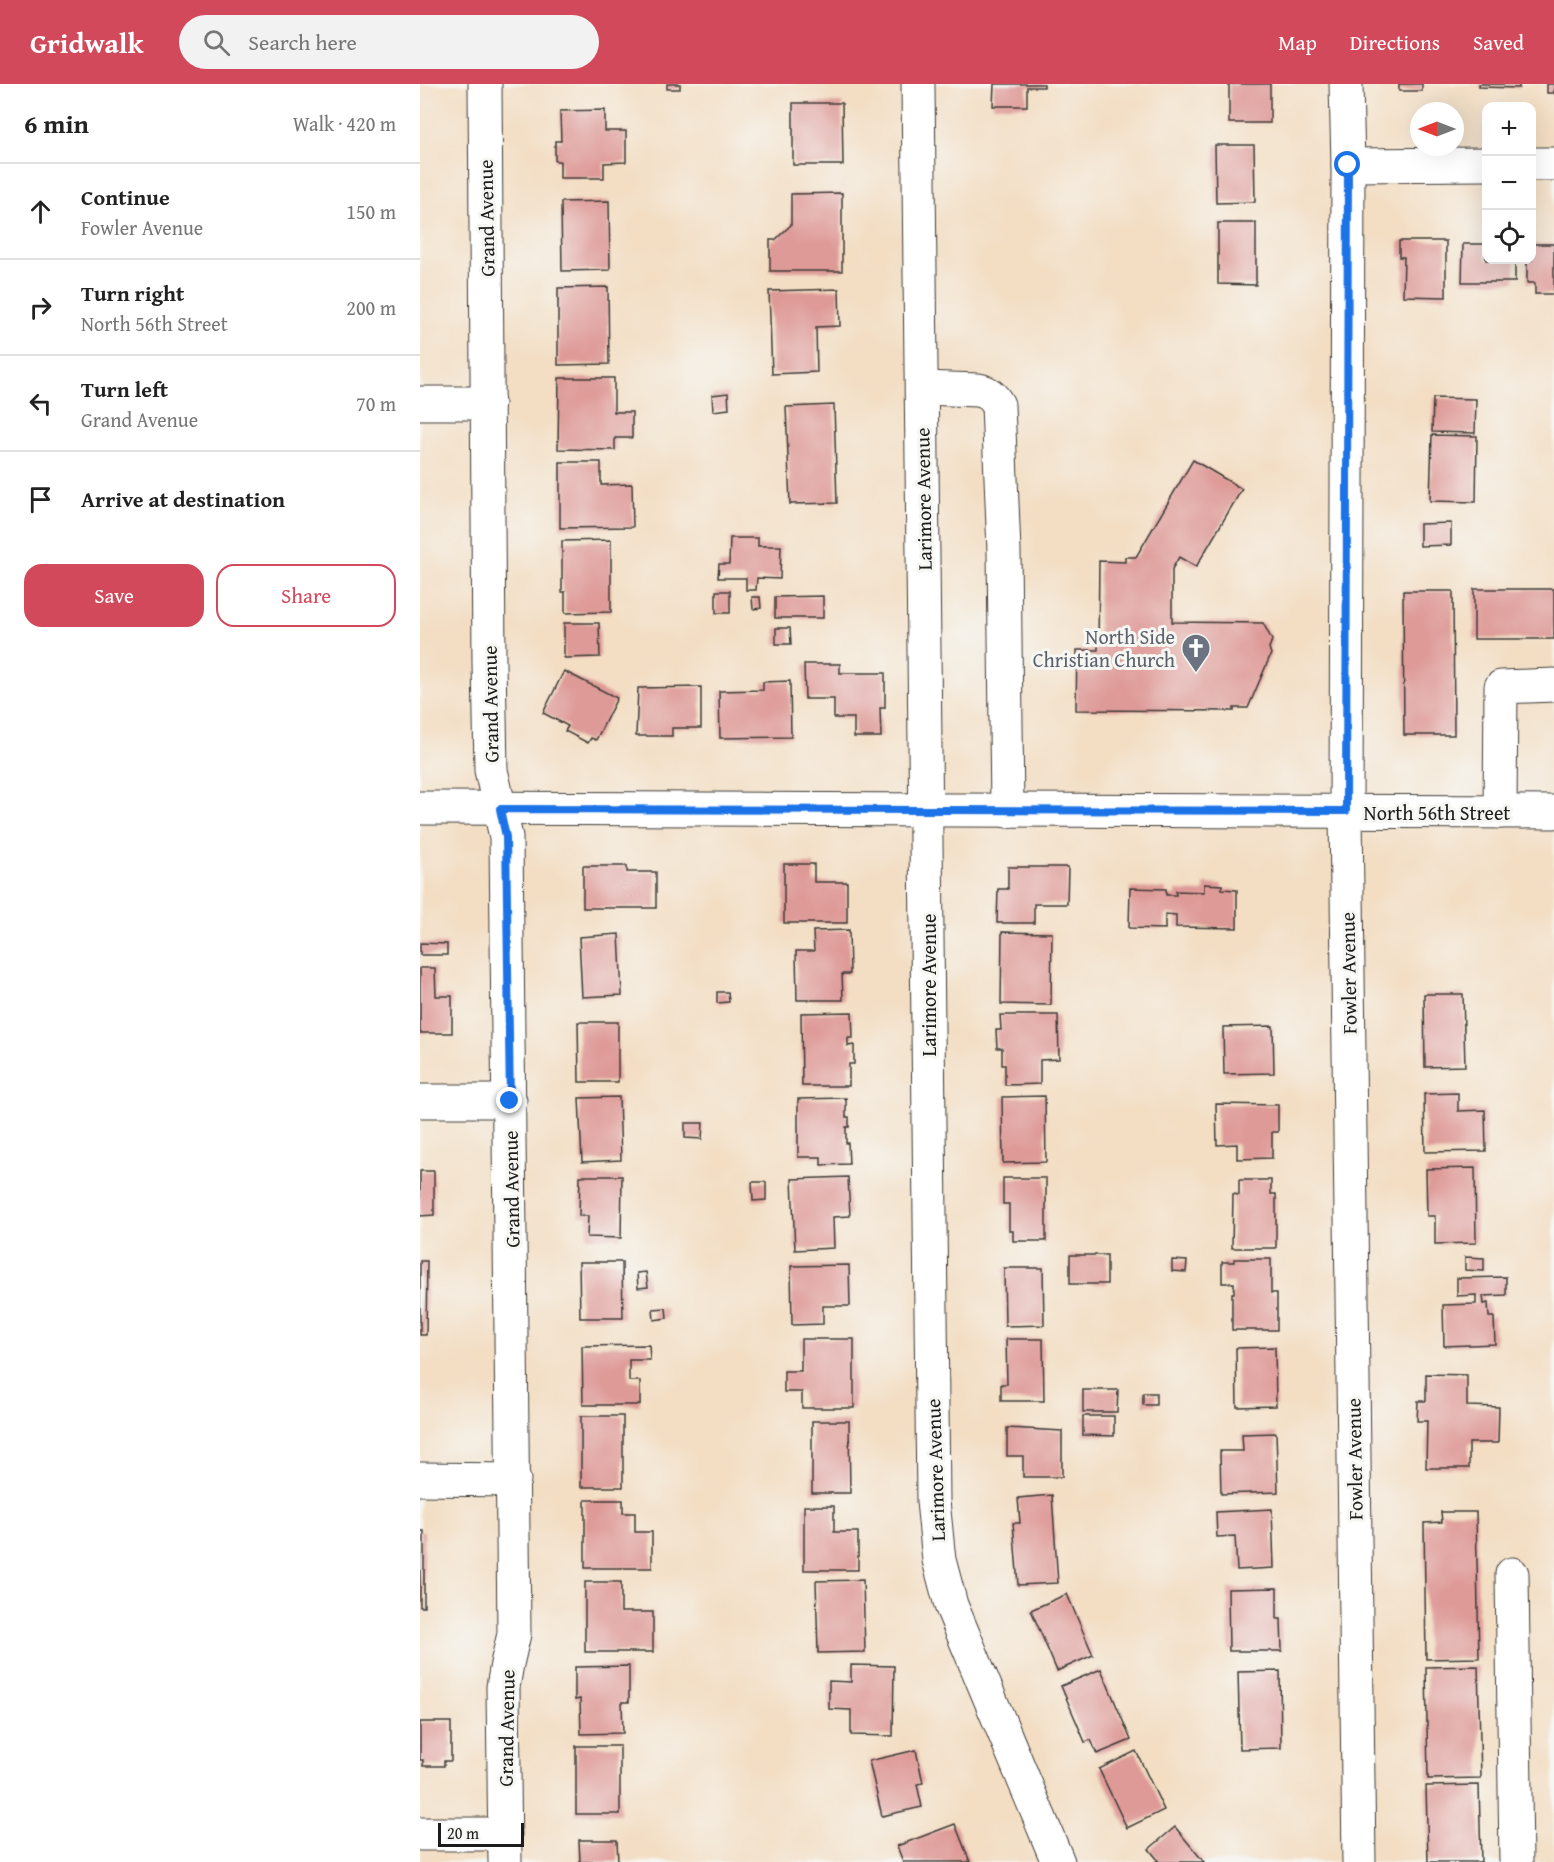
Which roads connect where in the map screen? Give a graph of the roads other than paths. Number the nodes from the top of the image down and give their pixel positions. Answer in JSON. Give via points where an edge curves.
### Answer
{"nodes":[{"id":1,"x":485,"y":84,"type":"edge"},
{"id":2,"x":918,"y":84,"type":"edge"},
{"id":3,"x":1346,"y":84,"type":"edge"},
{"id":4,"x":1536,"y":164,"type":"edge"},
{"id":5,"x":1554,"y":164,"type":"edge"},
{"id":6,"x":1348,"y":165,"type":"junction"},
{"id":7,"x":1482,"y":165,"type":"edge"},
{"id":8,"x":922,"y":388,"type":"junction"},
{"id":9,"x":420,"y":403,"type":"edge"},
{"id":10,"x":489,"y":403,"type":"junction"},
{"id":11,"x":1554,"y":685,"type":"edge"},
{"id":12,"x":420,"y":808,"type":"edge"},
{"id":13,"x":500,"y":809,"type":"junction"},
{"id":14,"x":927,"y":810,"type":"junction"},
{"id":15,"x":1007,"y":810,"type":"junction"},
{"id":16,"x":1346,"y":811,"type":"junction"},
{"id":17,"x":1500,"y":812,"type":"junction"},
{"id":18,"x":1554,"y":812,"type":"edge"},
{"id":19,"x":420,"y":1101,"type":"edge"},
{"id":20,"x":510,"y":1101,"type":"junction"},
{"id":21,"x":420,"y":1479,"type":"edge"},
{"id":22,"x":514,"y":1480,"type":"junction"},
{"id":23,"x":1512,"y":1574,"type":"dead end"},
{"id":24,"x":420,"y":1834,"type":"edge"},
{"id":25,"x":505,"y":1848,"type":"edge"},
{"id":26,"x":1058,"y":1862,"type":"edge"},
{"id":27,"x":1359,"y":1862,"type":"edge"},
{"id":28,"x":1516,"y":1862,"type":"edge"}],
"edges":[{"from":1,"to":10,"type":"street","name":"Grand Avenue"},
{"from":2,"to":8,"type":"street","name":"Larimore Avenue"},
{"from":3,"to":6,"type":"street","name":"Fowler Avenue"},
{"from":4,"to":5,"type":"street"},
{"from":6,"to":7,"type":"street"},
{"from":6,"to":16,"type":"street","name":"Fowler Avenue"},
{"from":8,"to":14,"type":"street","name":"Larimore Avenue"},
{"from":8,"to":15,"type":"street","via":[[986,391],[999,405]]},
{"from":9,"to":10,"type":"street"},
{"from":10,"to":13,"type":"street","name":"Grand Avenue","via":[[491,770]]},
{"from":11,"to":17,"type":"street","via":[[1501,687]]},
{"from":12,"to":13,"type":"street","name":"North 56th Street"},
{"from":13,"to":14,"type":"street","name":"North 56th Street"},
{"from":13,"to":20,"type":"street","name":"Grand Avenue","via":[[506,837]]},
{"from":14,"to":15,"type":"street","name":"North 56th Street"},
{"from":14,"to":26,"type":"street","name":"Larimore Avenue","via":[[933,1501],[939,1560],[951,1605]]},
{"from":15,"to":16,"type":"street","name":"North 56th Street"},
{"from":16,"to":17,"type":"street","name":"North 56th Street"},
{"from":16,"to":27,"type":"street","name":"Fowler Avenue"},
{"from":17,"to":18,"type":"street","name":"North 56th Street"},
{"from":19,"to":20,"type":"street"},
{"from":20,"to":22,"type":"street","name":"Grand Avenue"},
{"from":21,"to":22,"type":"street"},
{"from":22,"to":25,"type":"street","name":"Grand Avenue","via":[[514,1634],[503,1687]]},
{"from":23,"to":28,"type":"street"},
{"from":24,"to":25,"type":"street"}]}
